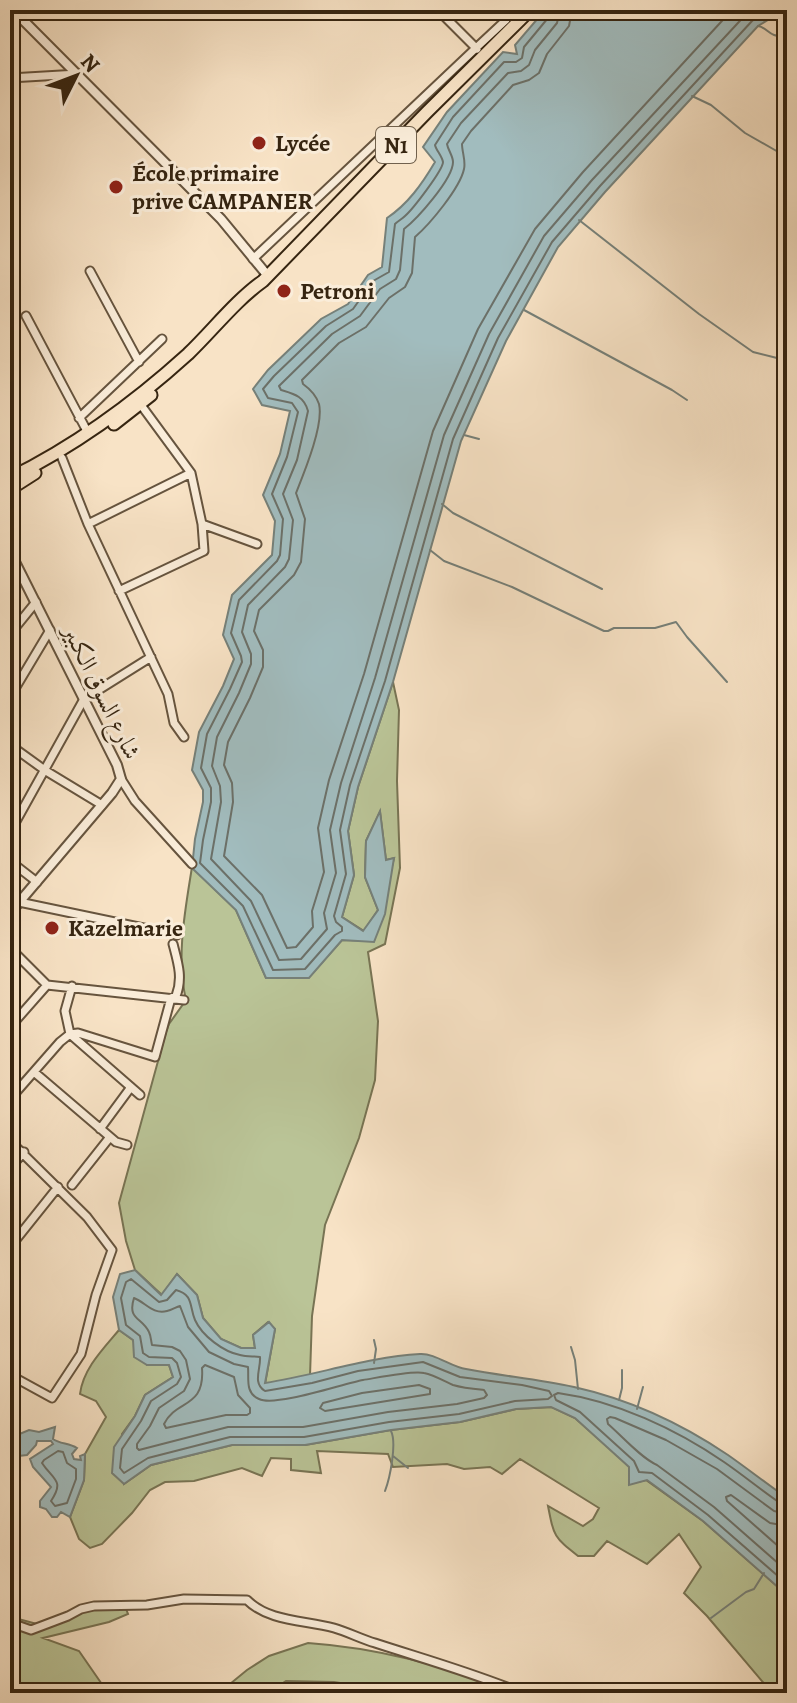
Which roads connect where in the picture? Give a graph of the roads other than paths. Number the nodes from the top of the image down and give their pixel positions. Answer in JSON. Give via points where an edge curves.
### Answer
{"nodes":[{"id":1,"x":13,"y":10,"type":"edge"},
{"id":2,"x":438,"y":10,"type":"edge"},
{"id":3,"x":511,"y":10,"type":"edge"},
{"id":4,"x":530,"y":10,"type":"edge"},
{"id":5,"x":480,"y":51,"type":"junction"},
{"id":6,"x":78,"y":74,"type":"junction"},
{"id":7,"x":10,"y":78,"type":"edge"},
{"id":8,"x":253,"y":259,"type":"junction"},
{"id":9,"x":90,"y":271,"type":"dead end"},
{"id":10,"x":266,"y":279,"type":"junction"},
{"id":11,"x":26,"y":316,"type":"dead end"},
{"id":12,"x":162,"y":339,"type":"dead end"},
{"id":13,"x":139,"y":362,"type":"junction"},
{"id":14,"x":141,"y":405,"type":"junction"},
{"id":15,"x":79,"y":418,"type":"junction"},
{"id":16,"x":88,"y":433,"type":"junction"},
{"id":17,"x":62,"y":458,"type":"junction"},
{"id":18,"x":191,"y":473,"type":"junction"},
{"id":19,"x":10,"y":478,"type":"edge"},
{"id":20,"x":10,"y":489,"type":"edge"},
{"id":21,"x":88,"y":524,"type":"junction"},
{"id":22,"x":202,"y":524,"type":"junction"},
{"id":23,"x":257,"y":544,"type":"dead end"},
{"id":24,"x":11,"y":556,"type":"edge"},
{"id":25,"x":119,"y":591,"type":"junction"},
{"id":26,"x":36,"y":602,"type":"junction"},
{"id":27,"x":50,"y":630,"type":"junction"},
{"id":28,"x":10,"y":634,"type":"edge"},
{"id":29,"x":151,"y":657,"type":"junction"},
{"id":30,"x":10,"y":697,"type":"edge"},
{"id":31,"x":84,"y":699,"type":"junction"},
{"id":32,"x":184,"y":737,"type":"dead end"},
{"id":33,"x":10,"y":745,"type":"edge"},
{"id":34,"x":46,"y":771,"type":"junction"},
{"id":35,"x":121,"y":779,"type":"junction"},
{"id":36,"x":102,"y":805,"type":"junction"},
{"id":37,"x":10,"y":832,"type":"edge"},
{"id":38,"x":10,"y":861,"type":"edge"},
{"id":39,"x":192,"y":864,"type":"dead end"},
{"id":40,"x":37,"y":882,"type":"junction"},
{"id":41,"x":19,"y":902,"type":"junction"},
{"id":42,"x":10,"y":913,"type":"edge"},
{"id":43,"x":177,"y":935,"type":"dead end"},
{"id":44,"x":173,"y":944,"type":"dead end"},
{"id":45,"x":10,"y":948,"type":"edge"},
{"id":46,"x":47,"y":985,"type":"junction"},
{"id":47,"x":72,"y":986,"type":"junction"},
{"id":48,"x":171,"y":998,"type":"junction"},
{"id":49,"x":184,"y":1000,"type":"dead end"},
{"id":50,"x":10,"y":1027,"type":"edge"},
{"id":51,"x":70,"y":1034,"type":"junction"},
{"id":52,"x":34,"y":1072,"type":"junction"},
{"id":53,"x":131,"y":1087,"type":"junction"},
{"id":54,"x":140,"y":1095,"type":"dead end"},
{"id":55,"x":10,"y":1099,"type":"edge"},
{"id":56,"x":100,"y":1129,"type":"junction"},
{"id":57,"x":110,"y":1137,"type":"junction"},
{"id":58,"x":10,"y":1141,"type":"edge"},
{"id":59,"x":127,"y":1145,"type":"dead end"},
{"id":60,"x":24,"y":1152,"type":"junction"},
{"id":61,"x":10,"y":1168,"type":"edge"},
{"id":62,"x":72,"y":1185,"type":"dead end"},
{"id":63,"x":58,"y":1187,"type":"junction"},
{"id":64,"x":10,"y":1247,"type":"edge"},
{"id":65,"x":10,"y":1375,"type":"edge"},
{"id":66,"x":10,"y":1625,"type":"edge"},
{"id":67,"x":522,"y":1693,"type":"edge"}],
"edges":[{"from":1,"to":6,"type":"street"},
{"from":2,"to":5,"type":"street"},
{"from":3,"to":5,"type":"street"},
{"from":4,"to":5,"type":"highway","number":"N1"},
{"from":5,"to":8,"type":"street"},
{"from":5,"to":10,"type":"highway","number":"N1"},
{"from":6,"to":7,"type":"street"},
{"from":6,"to":8,"type":"street","via":[[221,219]]},
{"from":8,"to":10,"type":"street"},
{"from":9,"to":13,"type":"street"},
{"from":10,"to":14,"type":"highway","number":"N1"},
{"from":10,"to":16,"type":"highway","number":"N1","via":[[148,390]]},
{"from":11,"to":15,"type":"street"},
{"from":12,"to":13,"type":"street"},
{"from":13,"to":15,"type":"street"},
{"from":14,"to":17,"type":"highway","number":"N1"},
{"from":14,"to":18,"type":"street"},
{"from":15,"to":16,"type":"street"},
{"from":16,"to":19,"type":"highway","number":"N1"},
{"from":17,"to":20,"type":"highway","number":"N1"},
{"from":17,"to":21,"type":"street"},
{"from":18,"to":21,"type":"street"},
{"from":18,"to":22,"type":"street"},
{"from":21,"to":25,"type":"street"},
{"from":22,"to":23,"type":"street"},
{"from":22,"to":25,"type":"street","via":[[204,551]]},
{"from":24,"to":26,"type":"street","name":"شارع السوق الكبير"},
{"from":25,"to":29,"type":"street"},
{"from":26,"to":27,"type":"street","name":"شارع السوق الكبير"},
{"from":26,"to":28,"type":"street"},
{"from":27,"to":30,"type":"street"},
{"from":27,"to":31,"type":"street","name":"شارع السوق الكبير"},
{"from":29,"to":31,"type":"street"},
{"from":29,"to":32,"type":"street"},
{"from":31,"to":34,"type":"street"},
{"from":31,"to":35,"type":"street","name":"شارع السوق الكبير"},
{"from":33,"to":34,"type":"street"},
{"from":34,"to":36,"type":"street"},
{"from":34,"to":37,"type":"street"},
{"from":35,"to":36,"type":"street","name":"شارع السوق الكبير"},
{"from":35,"to":39,"type":"street"},
{"from":36,"to":40,"type":"street","name":"شارع السوق الكبير"},
{"from":38,"to":40,"type":"street"},
{"from":40,"to":41,"type":"street","name":"شارع السوق الكبير"},
{"from":41,"to":42,"type":"street","name":"شارع السوق الكبير"},
{"from":41,"to":43,"type":"street"},
{"from":44,"to":48,"type":"street","via":[[180,986]]},
{"from":45,"to":46,"type":"street"},
{"from":46,"to":47,"type":"street"},
{"from":46,"to":50,"type":"street"},
{"from":47,"to":48,"type":"street"},
{"from":47,"to":51,"type":"street","via":[[65,1011]]},
{"from":48,"to":49,"type":"street"},
{"from":48,"to":51,"type":"street","via":[[155,1057]]},
{"from":51,"to":52,"type":"street"},
{"from":51,"to":53,"type":"street"},
{"from":52,"to":55,"type":"street"},
{"from":52,"to":56,"type":"street"},
{"from":53,"to":54,"type":"street"},
{"from":53,"to":56,"type":"street"},
{"from":56,"to":57,"type":"street"},
{"from":57,"to":59,"type":"street"},
{"from":57,"to":62,"type":"street"},
{"from":58,"to":60,"type":"street"},
{"from":60,"to":61,"type":"street"},
{"from":60,"to":63,"type":"street"},
{"from":63,"to":64,"type":"street"},
{"from":63,"to":65,"type":"street","via":[[112,1250],[81,1354],[52,1398]]},
{"from":66,"to":67,"type":"street","via":[[31,1630],[94,1606],[247,1600],[278,1617],[336,1628]]}]}
